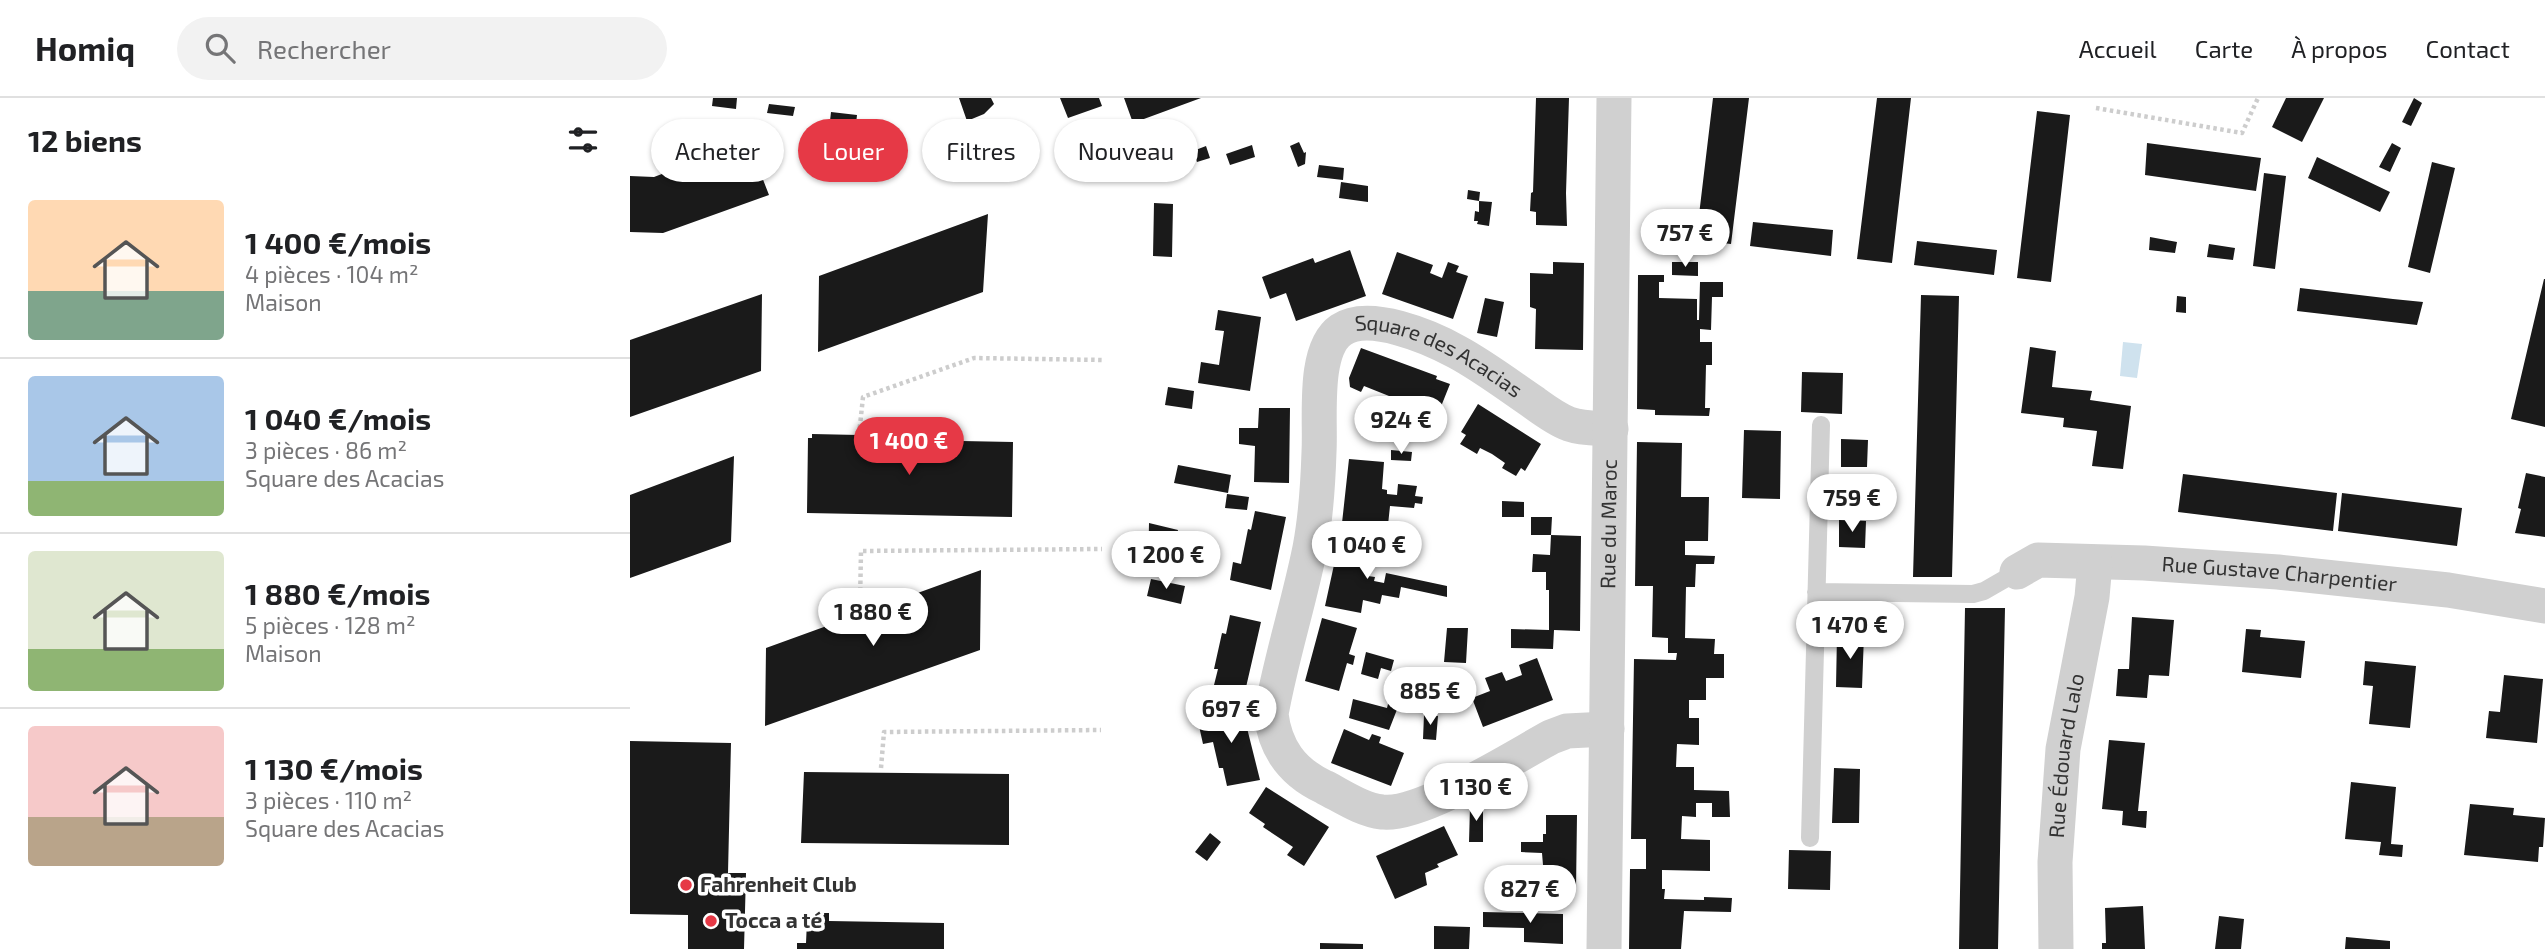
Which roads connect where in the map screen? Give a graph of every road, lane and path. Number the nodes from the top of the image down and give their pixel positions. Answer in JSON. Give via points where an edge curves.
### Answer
{"nodes":[{"id":1,"x":1614,"y":98,"type":"edge"},
{"id":2,"x":2258,"y":98,"type":"edge"},
{"id":3,"x":2096,"y":108,"type":"dead end"},
{"id":4,"x":1105,"y":360,"type":"dead end"},
{"id":5,"x":1821,"y":425,"type":"dead end"},
{"id":6,"x":1611,"y":429,"type":"junction"},
{"id":7,"x":859,"y":435,"type":"dead end"},
{"id":8,"x":1102,"y":549,"type":"dead end"},
{"id":9,"x":2095,"y":563,"type":"junction"},
{"id":10,"x":2017,"y":572,"type":"joint"},
{"id":11,"x":1816,"y":592,"type":"junction"},
{"id":12,"x":860,"y":605,"type":"dead end"},
{"id":13,"x":2545,"y":606,"type":"edge"},
{"id":14,"x":1607,"y":729,"type":"junction"},
{"id":15,"x":1101,"y":730,"type":"dead end"},
{"id":16,"x":881,"y":768,"type":"dead end"},
{"id":17,"x":1810,"y":838,"type":"dead end"},
{"id":18,"x":1604,"y":949,"type":"edge"},
{"id":19,"x":2056,"y":949,"type":"edge"}],
"edges":[{"from":1,"to":6,"type":"street","name":"Rue du Maroc"},
{"from":2,"to":3,"type":"path","via":[[2242,133]]},
{"from":4,"to":7,"type":"path","via":[[974,358],[863,397]]},
{"from":5,"to":11,"type":"lane"},
{"from":6,"to":14,"type":"street","name":"Rue du Maroc"},
{"from":6,"to":14,"type":"street","name":"Square des Acacias","via":[[1560,420],[1457,351],[1435,342],[1371,323],[1341,330],[1332,339],[1323,363],[1310,544],[1271,713],[1279,746],[1299,773],[1363,807],[1396,813],[1428,803],[1551,737],[1567,731]]},
{"from":8,"to":12,"type":"path","via":[[861,551]]},
{"from":9,"to":10,"type":"street","name":"Rue Gustave Charpentier","via":[[2038,559]]},
{"from":9,"to":13,"type":"street","name":"Rue Gustave Charpentier","via":[[2278,572],[2448,590]]},
{"from":9,"to":19,"type":"street","name":"Rue Édouard Lalo","via":[[2063,749],[2055,862]]},
{"from":10,"to":11,"type":"lane","via":[[1973,594]]},
{"from":11,"to":17,"type":"lane"},
{"from":14,"to":18,"type":"street","name":"Rue du Maroc"},
{"from":15,"to":16,"type":"path","via":[[884,732]]}]}
